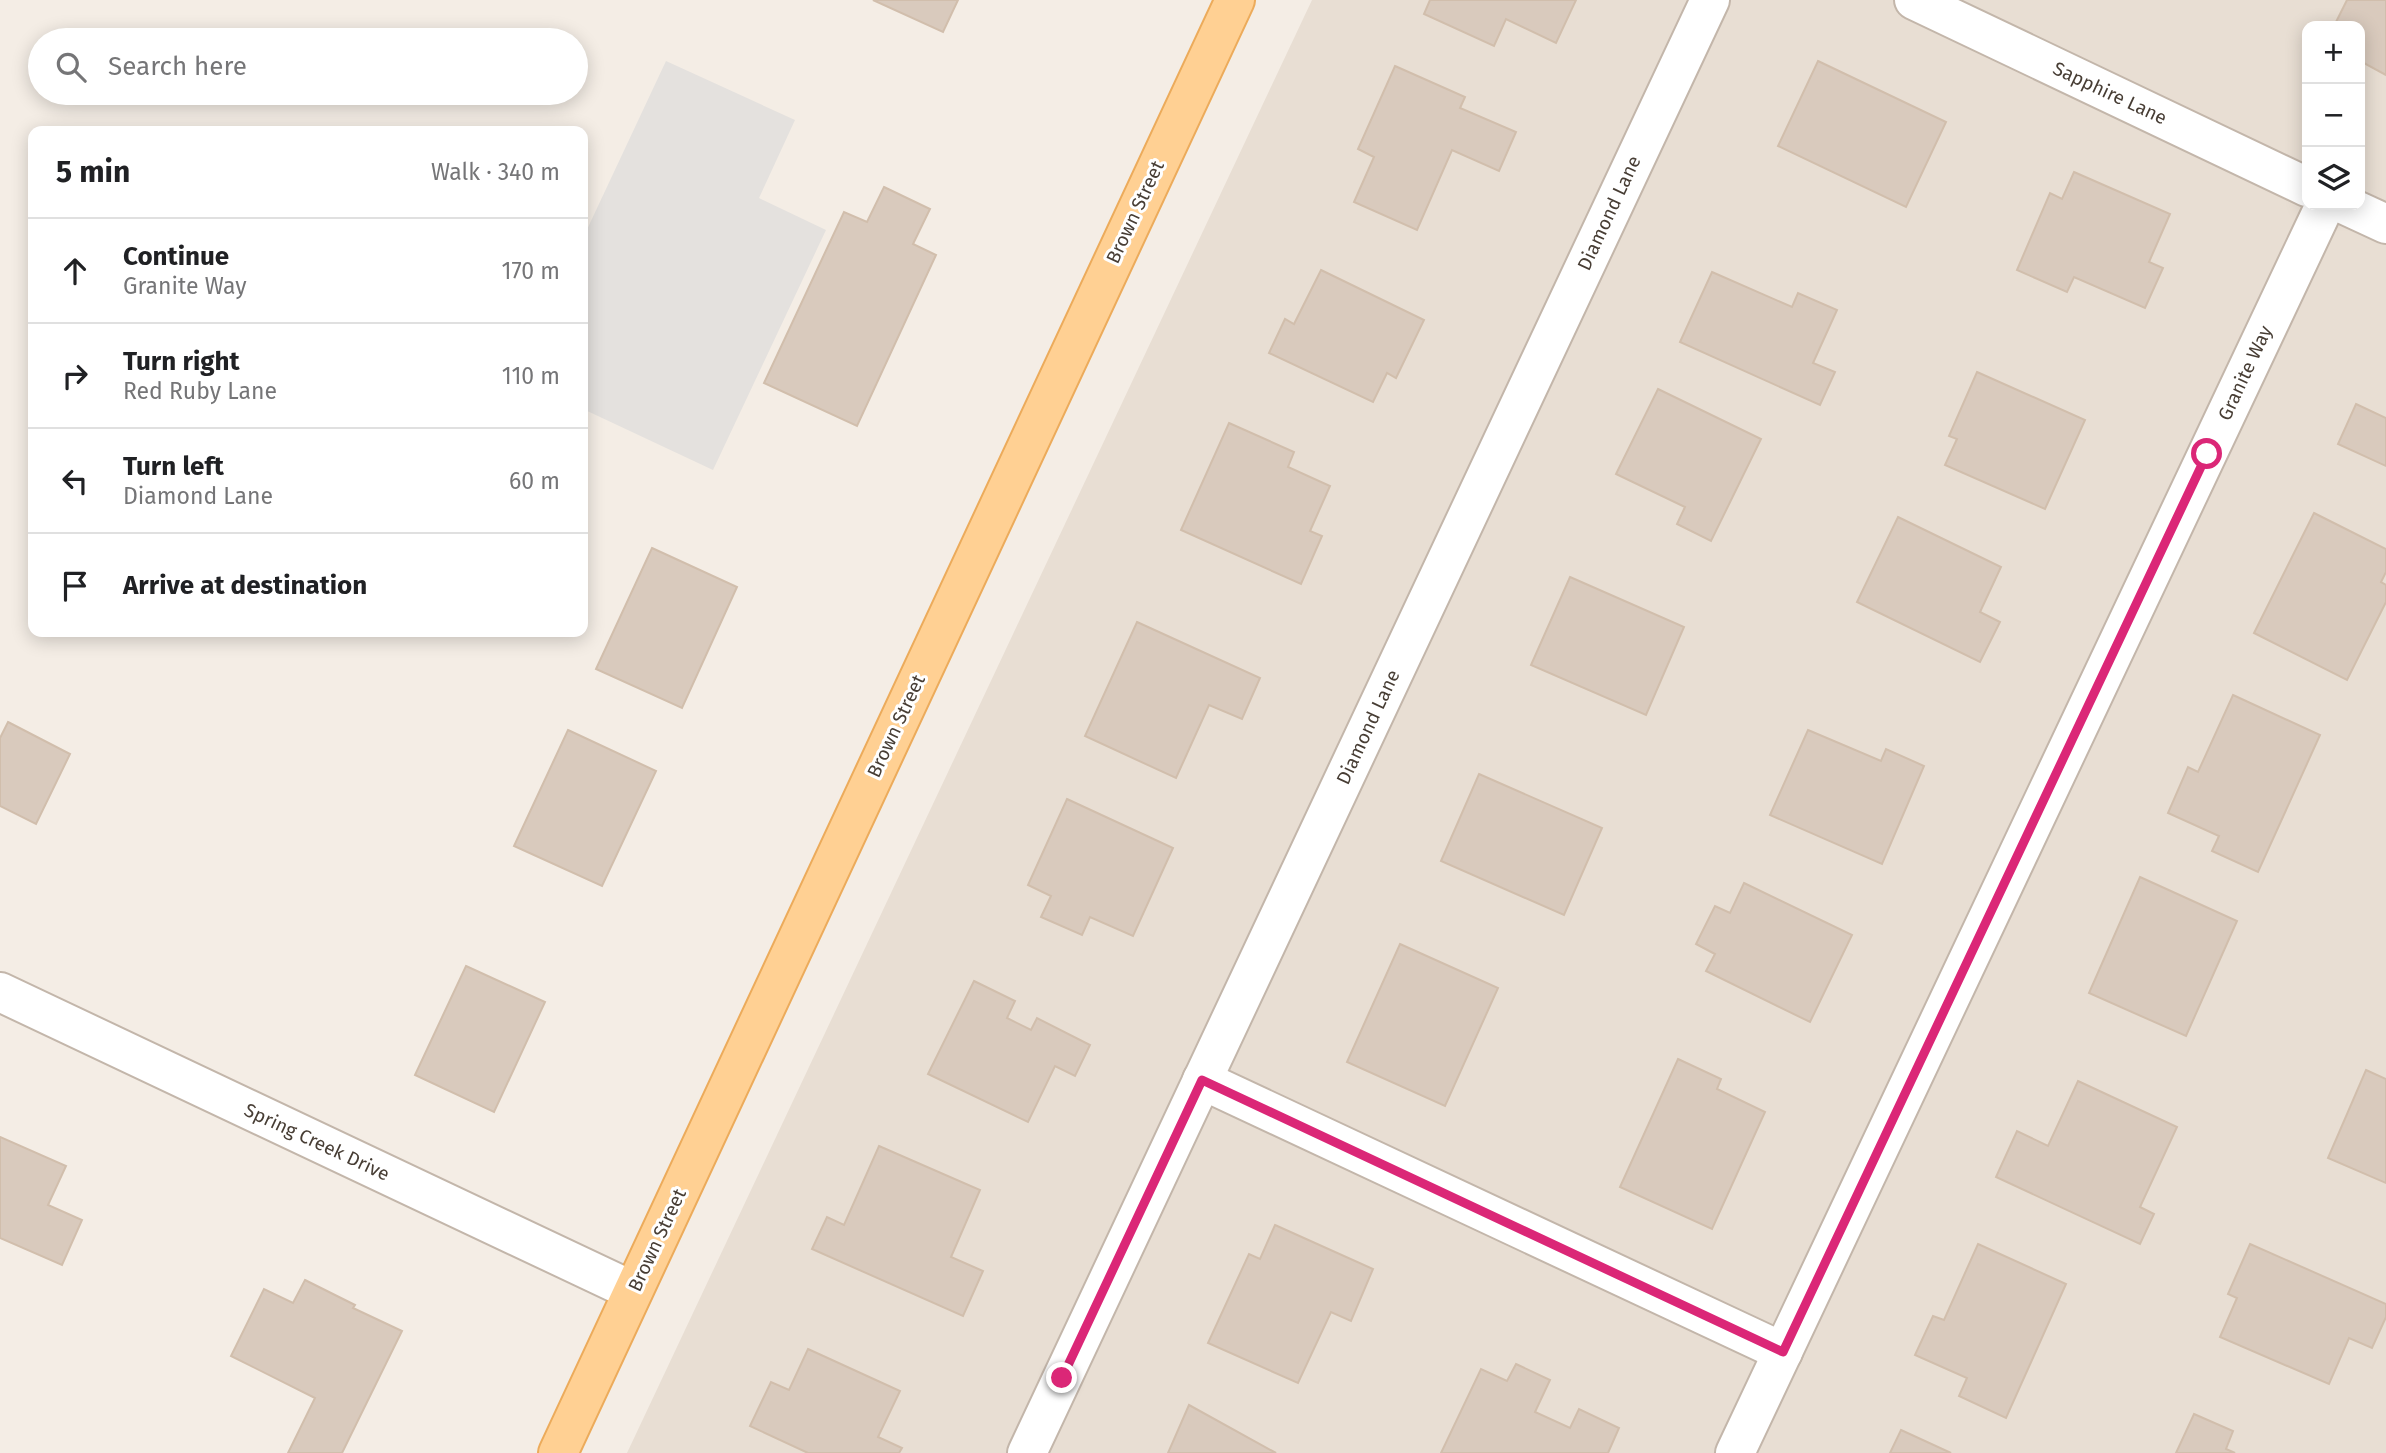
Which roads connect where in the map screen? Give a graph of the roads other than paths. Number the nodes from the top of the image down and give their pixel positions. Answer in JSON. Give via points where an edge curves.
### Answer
{"nodes":[{"id":1,"x":1235,"y":0,"type":"edge"},
{"id":2,"x":1710,"y":0,"type":"edge"},
{"id":3,"x":1914,"y":0,"type":"edge"},
{"id":4,"x":2302,"y":185,"type":"edge"},
{"id":5,"x":2323,"y":210,"type":"edge"},
{"id":6,"x":2356,"y":210,"type":"edge"},
{"id":7,"x":2386,"y":224,"type":"edge"},
{"id":8,"x":0,"y":992,"type":"edge"},
{"id":9,"x":1202,"y":1080,"type":"junction"},
{"id":10,"x":633,"y":1291,"type":"junction"},
{"id":11,"x":1783,"y":1352,"type":"junction"},
{"id":12,"x":558,"y":1453,"type":"edge"},
{"id":13,"x":1027,"y":1453,"type":"edge"},
{"id":14,"x":1735,"y":1453,"type":"edge"}],
"edges":[{"from":1,"to":10,"type":"main road","name":"Brown Street"},
{"from":2,"to":9,"type":"street","name":"Diamond Lane"},
{"from":3,"to":4,"type":"street","name":"Sapphire Lane"},
{"from":5,"to":11,"type":"street","name":"Granite Way"},
{"from":6,"to":7,"type":"street"},
{"from":8,"to":10,"type":"street","name":"Spring Creek Drive"},
{"from":9,"to":11,"type":"street"},
{"from":9,"to":13,"type":"street","name":"Diamond Lane"},
{"from":10,"to":12,"type":"main road","name":"Brown Street"},
{"from":11,"to":14,"type":"street","name":"Granite Way"}]}
